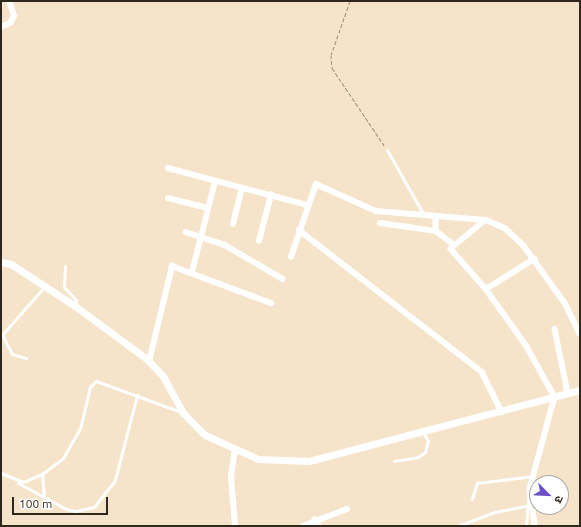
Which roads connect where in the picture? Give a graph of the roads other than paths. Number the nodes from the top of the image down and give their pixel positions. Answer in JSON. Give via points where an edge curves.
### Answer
{"nodes":[{"id":1,"x":10,"y":1,"type":"edge"},
{"id":2,"x":1,"y":27,"type":"edge"},
{"id":3,"x":387,"y":150,"type":"road end"},
{"id":4,"x":168,"y":168,"type":"dead end"},
{"id":5,"x":215,"y":182,"type":"junction"},
{"id":6,"x":242,"y":189,"type":"junction"},
{"id":7,"x":271,"y":195,"type":"junction"},
{"id":8,"x":168,"y":198,"type":"dead end"},
{"id":9,"x":307,"y":205,"type":"junction"},
{"id":10,"x":208,"y":208,"type":"junction"},
{"id":11,"x":425,"y":216,"type":"junction"},
{"id":12,"x":436,"y":216,"type":"junction"},
{"id":13,"x":486,"y":220,"type":"junction"},
{"id":14,"x":380,"y":223,"type":"dead end"},
{"id":15,"x":233,"y":224,"type":"dead end"},
{"id":16,"x":299,"y":230,"type":"junction"},
{"id":17,"x":436,"y":231,"type":"junction"},
{"id":18,"x":186,"y":232,"type":"dead end"},
{"id":19,"x":201,"y":236,"type":"junction"},
{"id":20,"x":259,"y":241,"type":"dead end"},
{"id":21,"x":453,"y":244,"type":"junction"},
{"id":22,"x":290,"y":257,"type":"dead end"},
{"id":23,"x":534,"y":259,"type":"junction"},
{"id":24,"x":1,"y":262,"type":"edge"},
{"id":25,"x":65,"y":266,"type":"dead end"},
{"id":26,"x":192,"y":272,"type":"junction"},
{"id":27,"x":283,"y":279,"type":"dead end"},
{"id":28,"x":45,"y":286,"type":"junction"},
{"id":29,"x":486,"y":289,"type":"junction"},
{"id":30,"x":271,"y":303,"type":"dead end"},
{"id":31,"x":76,"y":306,"type":"junction"},
{"id":32,"x":555,"y":329,"type":"dead end"},
{"id":33,"x":580,"y":334,"type":"edge"},
{"id":34,"x":2,"y":335,"type":"edge"},
{"id":35,"x":26,"y":358,"type":"dead end"},
{"id":36,"x":149,"y":362,"type":"junction"},
{"id":37,"x":580,"y":390,"type":"edge"},
{"id":38,"x":568,"y":393,"type":"junction"},
{"id":39,"x":137,"y":395,"type":"junction"},
{"id":40,"x":555,"y":397,"type":"junction"},
{"id":41,"x":502,"y":412,"type":"junction"},
{"id":42,"x":183,"y":413,"type":"junction"},
{"id":43,"x":423,"y":432,"type":"junction"},
{"id":44,"x":235,"y":450,"type":"junction"},
{"id":45,"x":394,"y":461,"type":"dead end"},
{"id":46,"x":1,"y":473,"type":"edge"},
{"id":47,"x":42,"y":474,"type":"junction"},
{"id":48,"x":533,"y":475,"type":"edge"},
{"id":49,"x":529,"y":476,"type":"edge"},
{"id":50,"x":16,"y":482,"type":"junction"},
{"id":51,"x":529,"y":492,"type":"edge"},
{"id":52,"x":44,"y":498,"type":"junction"},
{"id":53,"x":472,"y":499,"type":"dead end"},
{"id":54,"x":525,"y":506,"type":"junction"},
{"id":55,"x":347,"y":509,"type":"dead end"},
{"id":56,"x":534,"y":515,"type":"edge"},
{"id":57,"x":315,"y":519,"type":"junction"},
{"id":58,"x":235,"y":526,"type":"edge"},
{"id":59,"x":304,"y":526,"type":"edge"},
{"id":60,"x":319,"y":526,"type":"edge"},
{"id":61,"x":458,"y":526,"type":"edge"},
{"id":62,"x":526,"y":526,"type":"edge"},
{"id":63,"x":535,"y":526,"type":"edge"}],
"edges":[{"from":1,"to":2,"type":"street","via":[[14,16],[10,23]]},
{"from":3,"to":11,"type":"lane"},
{"from":4,"to":5,"type":"street"},
{"from":5,"to":6,"type":"street"},
{"from":5,"to":10,"type":"street"},
{"from":6,"to":7,"type":"street"},
{"from":6,"to":15,"type":"street"},
{"from":7,"to":9,"type":"street"},
{"from":7,"to":20,"type":"street"},
{"from":8,"to":10,"type":"street"},
{"from":9,"to":11,"type":"street","via":[[316,184],[364,208]]},
{"from":9,"to":16,"type":"street"},
{"from":10,"to":19,"type":"street"},
{"from":11,"to":12,"type":"street"},
{"from":12,"to":13,"type":"street"},
{"from":12,"to":17,"type":"street"},
{"from":13,"to":21,"type":"street"},
{"from":13,"to":23,"type":"street","via":[[515,235]]},
{"from":14,"to":17,"type":"street"},
{"from":16,"to":22,"type":"street"},
{"from":16,"to":41,"type":"street","via":[[482,372]]},
{"from":17,"to":21,"type":"street"},
{"from":18,"to":19,"type":"street"},
{"from":19,"to":26,"type":"street"},
{"from":19,"to":27,"type":"street","via":[[225,245]]},
{"from":21,"to":29,"type":"street","via":[[452,251]]},
{"from":23,"to":29,"type":"street"},
{"from":23,"to":33,"type":"street","via":[[565,302]]},
{"from":24,"to":28,"type":"street"},
{"from":25,"to":31,"type":"lane","via":[[64,287],[76,300]]},
{"from":26,"to":30,"type":"street"},
{"from":26,"to":36,"type":"street","via":[[172,266]]},
{"from":28,"to":31,"type":"street"},
{"from":28,"to":34,"type":"lane"},
{"from":29,"to":40,"type":"street","via":[[526,345]]},
{"from":31,"to":36,"type":"street"},
{"from":32,"to":38,"type":"street"},
{"from":34,"to":35,"type":"lane","via":[[12,354]]},
{"from":36,"to":42,"type":"street","via":[[162,376]]},
{"from":37,"to":38,"type":"street"},
{"from":38,"to":40,"type":"street"},
{"from":39,"to":42,"type":"lane"},
{"from":39,"to":47,"type":"lane","via":[[102,381],[92,383],[72,445],[63,458]]},
{"from":39,"to":52,"type":"lane","via":[[122,463],[102,500],[94,507],[76,511]]},
{"from":40,"to":41,"type":"street"},
{"from":40,"to":48,"type":"street"},
{"from":41,"to":43,"type":"street"},
{"from":42,"to":44,"type":"street","via":[[205,435]]},
{"from":43,"to":44,"type":"street","via":[[309,461],[258,459]]},
{"from":43,"to":45,"type":"lane","via":[[428,441],[426,452],[414,458]]},
{"from":44,"to":58,"type":"street","via":[[231,477]]},
{"from":46,"to":50,"type":"lane"},
{"from":47,"to":50,"type":"lane"},
{"from":47,"to":52,"type":"lane"},
{"from":49,"to":53,"type":"lane","via":[[477,483]]},
{"from":50,"to":52,"type":"lane"},
{"from":51,"to":54,"type":"lane"},
{"from":54,"to":61,"type":"lane","via":[[496,512]]},
{"from":54,"to":62,"type":"lane"},
{"from":55,"to":57,"type":"street","via":[[331,518]]},
{"from":56,"to":63,"type":"street"},
{"from":57,"to":59,"type":"street"},
{"from":57,"to":60,"type":"street"}]}
